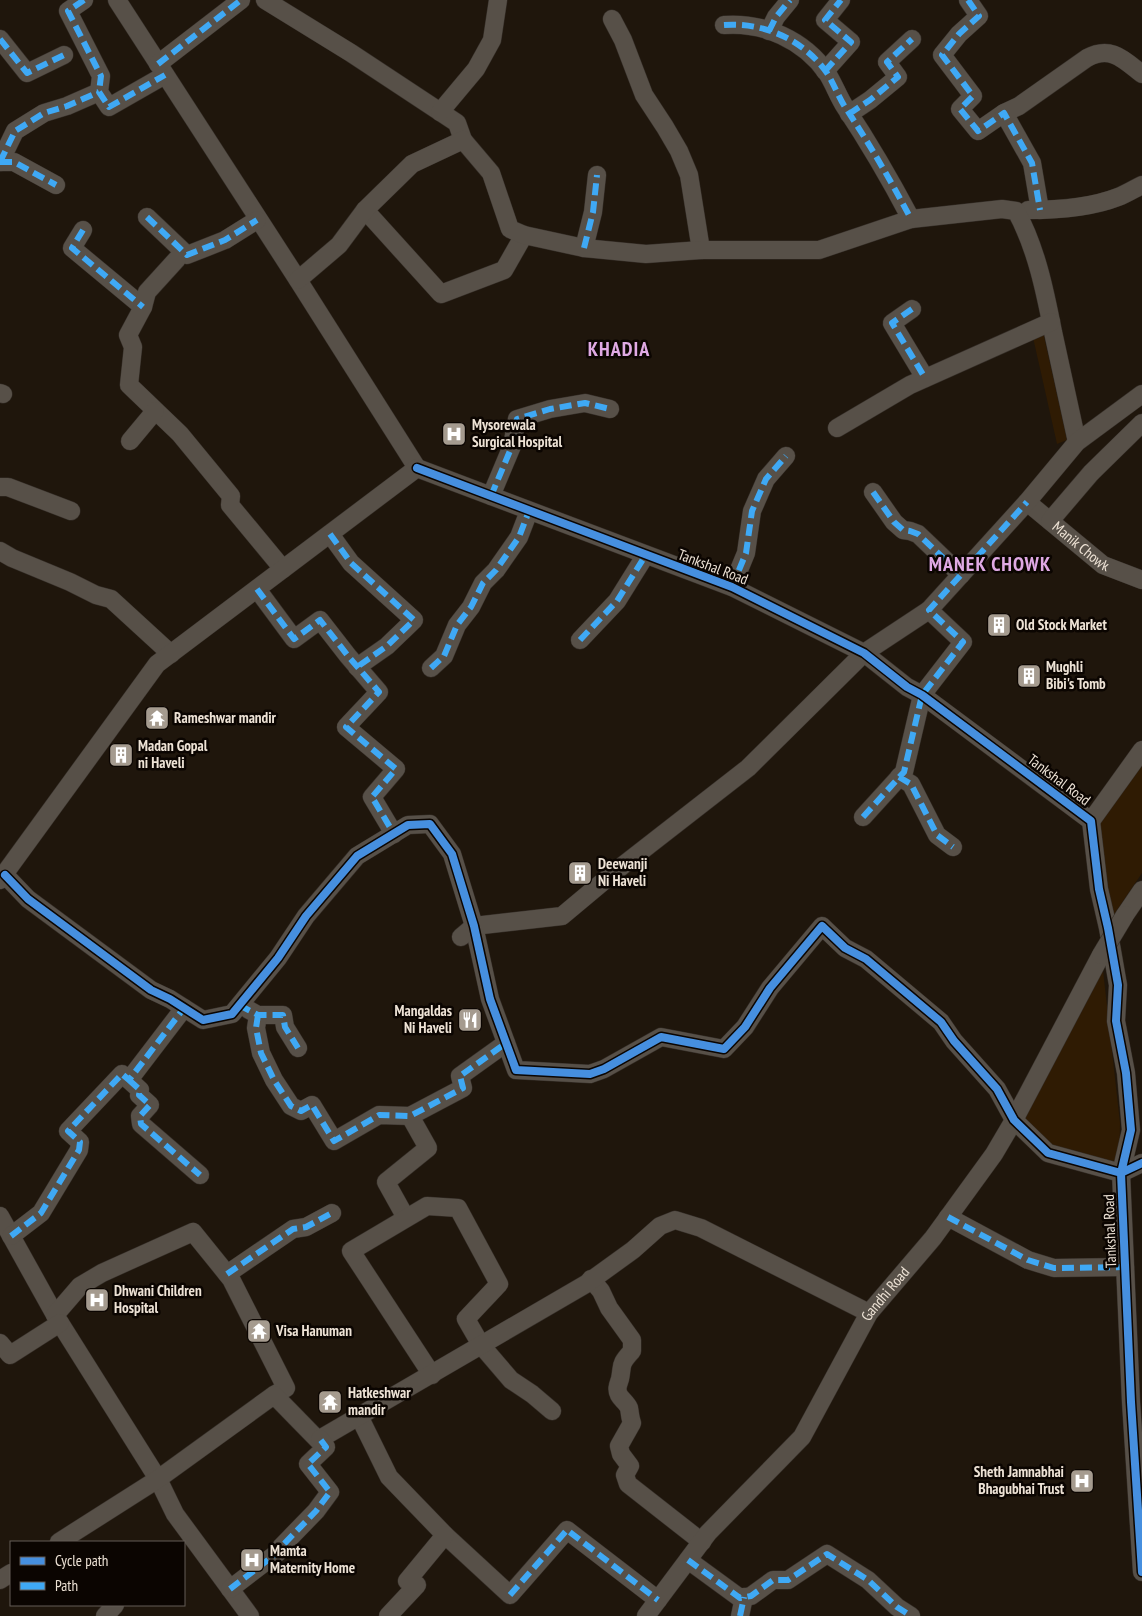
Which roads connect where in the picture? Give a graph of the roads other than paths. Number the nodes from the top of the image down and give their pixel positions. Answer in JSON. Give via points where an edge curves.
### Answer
{"nodes":[{"id":1,"x":84,"y":0,"type":"edge"},
{"id":2,"x":117,"y":0,"type":"edge"},
{"id":3,"x":241,"y":0,"type":"edge"},
{"id":4,"x":265,"y":0,"type":"edge"},
{"id":5,"x":498,"y":0,"type":"edge"},
{"id":6,"x":790,"y":0,"type":"edge"},
{"id":7,"x":841,"y":0,"type":"edge"},
{"id":8,"x":968,"y":0,"type":"edge"},
{"id":9,"x":612,"y":19,"type":"dead end"},
{"id":10,"x":724,"y":25,"type":"dead end"},
{"id":11,"x":769,"y":31,"type":"junction"},
{"id":12,"x":0,"y":39,"type":"edge"},
{"id":13,"x":912,"y":39,"type":"dead end"},
{"id":14,"x":64,"y":55,"type":"dead end"},
{"id":15,"x":162,"y":70,"type":"junction"},
{"id":16,"x":825,"y":71,"type":"junction"},
{"id":17,"x":1142,"y":74,"type":"edge"},
{"id":18,"x":99,"y":92,"type":"junction"},
{"id":19,"x":440,"y":112,"type":"junction"},
{"id":20,"x":1004,"y":113,"type":"junction"},
{"id":21,"x":849,"y":114,"type":"junction"},
{"id":22,"x":463,"y":140,"type":"junction"},
{"id":23,"x":0,"y":162,"type":"edge"},
{"id":24,"x":597,"y":175,"type":"dead end"},
{"id":25,"x":1142,"y":184,"type":"edge"},
{"id":26,"x":56,"y":185,"type":"dead end"},
{"id":27,"x":365,"y":210,"type":"junction"},
{"id":28,"x":1040,"y":210,"type":"junction"},
{"id":29,"x":1016,"y":211,"type":"junction"},
{"id":30,"x":147,"y":217,"type":"dead end"},
{"id":31,"x":911,"y":219,"type":"junction"},
{"id":32,"x":258,"y":220,"type":"junction"},
{"id":33,"x":83,"y":230,"type":"dead end"},
{"id":34,"x":524,"y":234,"type":"junction"},
{"id":35,"x":584,"y":248,"type":"junction"},
{"id":36,"x":701,"y":250,"type":"junction"},
{"id":37,"x":177,"y":259,"type":"dead end"},
{"id":38,"x":298,"y":280,"type":"junction"},
{"id":39,"x":143,"y":307,"type":"junction"},
{"id":40,"x":912,"y":309,"type":"dead end"},
{"id":41,"x":1051,"y":322,"type":"junction"},
{"id":42,"x":925,"y":378,"type":"junction"},
{"id":43,"x":1142,"y":394,"type":"edge"},
{"id":44,"x":610,"y":409,"type":"dead end"},
{"id":45,"x":155,"y":411,"type":"junction"},
{"id":46,"x":1142,"y":423,"type":"edge"},
{"id":47,"x":837,"y":428,"type":"dead end"},
{"id":48,"x":130,"y":441,"type":"dead end"},
{"id":49,"x":1077,"y":442,"type":"junction"},
{"id":50,"x":786,"y":456,"type":"dead end"},
{"id":51,"x":417,"y":468,"type":"junction"},
{"id":52,"x":0,"y":487,"type":"edge"},
{"id":53,"x":873,"y":492,"type":"dead end"},
{"id":54,"x":491,"y":496,"type":"junction"},
{"id":55,"x":1027,"y":502,"type":"junction"},
{"id":56,"x":71,"y":511,"type":"dead end"},
{"id":57,"x":529,"y":511,"type":"junction"},
{"id":58,"x":1050,"y":521,"type":"junction"},
{"id":59,"x":330,"y":534,"type":"junction"},
{"id":60,"x":0,"y":551,"type":"edge"},
{"id":61,"x":645,"y":556,"type":"junction"},
{"id":62,"x":283,"y":569,"type":"junction"},
{"id":63,"x":961,"y":575,"type":"junction"},
{"id":64,"x":1142,"y":580,"type":"edge"},
{"id":65,"x":732,"y":587,"type":"junction"},
{"id":66,"x":257,"y":589,"type":"junction"},
{"id":67,"x":929,"y":610,"type":"junction"},
{"id":68,"x":580,"y":640,"type":"dead end"},
{"id":69,"x":864,"y":653,"type":"junction"},
{"id":70,"x":171,"y":654,"type":"junction"},
{"id":71,"x":357,"y":667,"type":"junction"},
{"id":72,"x":431,"y":668,"type":"dead end"},
{"id":73,"x":922,"y":695,"type":"junction"},
{"id":74,"x":1142,"y":750,"type":"edge"},
{"id":75,"x":899,"y":778,"type":"junction"},
{"id":76,"x":863,"y":817,"type":"dead end"},
{"id":77,"x":1091,"y":821,"type":"junction"},
{"id":78,"x":394,"y":834,"type":"junction"},
{"id":79,"x":953,"y":847,"type":"dead end"},
{"id":80,"x":3,"y":877,"type":"edge"},
{"id":81,"x":1142,"y":890,"type":"edge"},
{"id":82,"x":468,"y":931,"type":"junction"},
{"id":83,"x":239,"y":1005,"type":"junction"},
{"id":84,"x":184,"y":1008,"type":"junction"},
{"id":85,"x":258,"y":1015,"type":"junction"},
{"id":86,"x":506,"y":1044,"type":"junction"},
{"id":87,"x":298,"y":1048,"type":"dead end"},
{"id":88,"x":129,"y":1080,"type":"junction"},
{"id":89,"x":410,"y":1116,"type":"junction"},
{"id":90,"x":1014,"y":1120,"type":"junction"},
{"id":91,"x":1142,"y":1163,"type":"edge"},
{"id":92,"x":1121,"y":1174,"type":"junction"},
{"id":93,"x":200,"y":1175,"type":"dead end"},
{"id":94,"x":332,"y":1212,"type":"dead end"},
{"id":95,"x":0,"y":1216,"type":"edge"},
{"id":96,"x":948,"y":1217,"type":"junction"},
{"id":97,"x":406,"y":1218,"type":"junction"},
{"id":98,"x":11,"y":1236,"type":"junction"},
{"id":99,"x":1125,"y":1267,"type":"junction"},
{"id":100,"x":227,"y":1274,"type":"junction"},
{"id":101,"x":591,"y":1279,"type":"junction"},
{"id":102,"x":869,"y":1313,"type":"junction"},
{"id":103,"x":58,"y":1319,"type":"junction"},
{"id":104,"x":0,"y":1342,"type":"edge"},
{"id":105,"x":480,"y":1345,"type":"junction"},
{"id":106,"x":432,"y":1375,"type":"junction"},
{"id":107,"x":274,"y":1395,"type":"junction"},
{"id":108,"x":1136,"y":1402,"type":"edge"},
{"id":109,"x":552,"y":1411,"type":"dead end"},
{"id":110,"x":359,"y":1416,"type":"junction"},
{"id":111,"x":320,"y":1439,"type":"junction"},
{"id":112,"x":158,"y":1479,"type":"junction"},
{"id":113,"x":445,"y":1536,"type":"junction"},
{"id":114,"x":69,"y":1540,"type":"edge"},
{"id":115,"x":702,"y":1542,"type":"junction"},
{"id":116,"x":688,"y":1560,"type":"junction"},
{"id":117,"x":1142,"y":1572,"type":"edge"},
{"id":118,"x":230,"y":1589,"type":"junction"},
{"id":119,"x":744,"y":1597,"type":"junction"},
{"id":120,"x":658,"y":1600,"type":"junction"},
{"id":121,"x":114,"y":1606,"type":"edge"},
{"id":122,"x":105,"y":1616,"type":"edge"},
{"id":123,"x":250,"y":1616,"type":"edge"},
{"id":124,"x":388,"y":1616,"type":"edge"},
{"id":125,"x":646,"y":1616,"type":"edge"},
{"id":126,"x":740,"y":1616,"type":"edge"},
{"id":127,"x":911,"y":1616,"type":"edge"}],
"edges":[{"from":1,"to":18,"type":"street","via":[[68,11],[101,76]]},
{"from":2,"to":15,"type":"street"},
{"from":3,"to":15,"type":"street"},
{"from":4,"to":19,"type":"street"},
{"from":5,"to":19,"type":"street","via":[[492,40],[476,69]]},
{"from":6,"to":11,"type":"street"},
{"from":7,"to":16,"type":"street","via":[[824,20],[851,42]]},
{"from":8,"to":20,"type":"street","via":[[979,16],[942,55],[973,96],[960,109],[978,131]]},
{"from":9,"to":36,"type":"street","via":[[644,95],[679,151],[689,175]]},
{"from":10,"to":11,"type":"street","via":[[739,24]]},
{"from":11,"to":16,"type":"street","via":[[797,44]]},
{"from":12,"to":14,"type":"street","via":[[27,73]]},
{"from":13,"to":21,"type":"street","via":[[887,62],[898,77]]},
{"from":15,"to":18,"type":"street","via":[[109,107]]},
{"from":15,"to":32,"type":"street"},
{"from":16,"to":21,"type":"street"},
{"from":17,"to":20,"type":"street","via":[[1123,59],[1108,52],[1097,52]]},
{"from":18,"to":23,"type":"street","via":[[44,113],[15,131]]},
{"from":19,"to":22,"type":"street","via":[[457,124]]},
{"from":20,"to":28,"type":"street","via":[[1032,163]]},
{"from":21,"to":31,"type":"street"},
{"from":22,"to":27,"type":"street","via":[[412,164]]},
{"from":22,"to":34,"type":"street","via":[[491,173],[510,229]]},
{"from":23,"to":26,"type":"street","via":[[14,162]]},
{"from":24,"to":35,"type":"street"},
{"from":25,"to":28,"type":"street","via":[[1118,197],[1088,205]]},
{"from":27,"to":34,"type":"street","via":[[441,294],[504,270]]},
{"from":27,"to":38,"type":"street","via":[[339,245]]},
{"from":28,"to":29,"type":"street"},
{"from":29,"to":31,"type":"street"},
{"from":29,"to":41,"type":"street","via":[[1038,267]]},
{"from":30,"to":32,"type":"street","via":[[187,255],[225,240]]},
{"from":31,"to":36,"type":"street","via":[[820,250]]},
{"from":32,"to":38,"type":"street"},
{"from":33,"to":39,"type":"street","via":[[72,248]]},
{"from":34,"to":35,"type":"street"},
{"from":35,"to":36,"type":"street","via":[[646,254]]},
{"from":37,"to":39,"type":"street","via":[[147,292]]},
{"from":38,"to":51,"type":"street"},
{"from":39,"to":45,"type":"street","via":[[128,335],[133,347],[129,385]]},
{"from":40,"to":42,"type":"street","via":[[892,323]]},
{"from":41,"to":42,"type":"street"},
{"from":41,"to":49,"type":"street"},
{"from":42,"to":47,"type":"street"},
{"from":43,"to":49,"type":"street"},
{"from":44,"to":54,"type":"street","via":[[586,403],[517,418],[512,446]]},
{"from":45,"to":48,"type":"street"},
{"from":45,"to":62,"type":"street","via":[[180,434],[231,496],[230,505]]},
{"from":46,"to":58,"type":"street","via":[[1091,473]]},
{"from":49,"to":55,"type":"street"},
{"from":50,"to":65,"type":"street","via":[[766,479],[752,512],[746,553]]},
{"from":51,"to":54,"type":"street","name":"Tankshal Road"},
{"from":51,"to":59,"type":"street"},
{"from":52,"to":56,"type":"street","via":[[8,487]]},
{"from":53,"to":63,"type":"street","via":[[902,530],[918,534]]},
{"from":54,"to":57,"type":"street","name":"Tankshal Road"},
{"from":55,"to":58,"type":"street","name":"Manik Chowk"},
{"from":55,"to":63,"type":"street"},
{"from":57,"to":61,"type":"street","name":"Tankshal Road"},
{"from":57,"to":72,"type":"street","via":[[519,538],[483,583],[457,625],[444,656]]},
{"from":58,"to":64,"type":"street","name":"Manik Chowk","via":[[1103,564]]},
{"from":59,"to":62,"type":"street"},
{"from":59,"to":71,"type":"street","via":[[351,563],[414,620],[387,646]]},
{"from":60,"to":70,"type":"street","via":[[111,599]]},
{"from":61,"to":65,"type":"street","name":"Tankshal Road"},
{"from":61,"to":68,"type":"street","via":[[617,601]]},
{"from":62,"to":66,"type":"street"},
{"from":63,"to":67,"type":"street"},
{"from":65,"to":69,"type":"street","name":"Tankshal Road"},
{"from":66,"to":70,"type":"street"},
{"from":66,"to":71,"type":"street","via":[[294,639],[320,620]]},
{"from":67,"to":69,"type":"street"},
{"from":67,"to":73,"type":"street","via":[[963,642]]},
{"from":69,"to":73,"type":"street","name":"Tankshal Road"},
{"from":69,"to":82,"type":"street","via":[[748,768],[562,916]]},
{"from":70,"to":80,"type":"street","via":[[157,664]]},
{"from":71,"to":78,"type":"street","via":[[379,692],[346,727],[396,769],[372,797]]},
{"from":73,"to":75,"type":"street","via":[[904,772]]},
{"from":73,"to":77,"type":"street","name":"Tankshal Road"},
{"from":74,"to":77,"type":"street"},
{"from":75,"to":76,"type":"street"},
{"from":75,"to":79,"type":"street","via":[[911,784],[937,835]]},
{"from":77,"to":92,"type":"street","name":"Tankshal Road","via":[[1099,889],[1118,986],[1116,1021],[1126,1073],[1131,1130]]},
{"from":78,"to":82,"type":"street","via":[[408,825],[430,824],[452,854]]},
{"from":78,"to":83,"type":"street","via":[[357,856],[306,916],[278,958]]},
{"from":80,"to":84,"type":"street","via":[[28,900],[151,990]]},
{"from":81,"to":90,"type":"street","name":"Gandhi Road","bridge":true,"via":[[1101,955]]},
{"from":82,"to":86,"type":"street"},
{"from":83,"to":84,"type":"street","via":[[232,1014],[203,1020]]},
{"from":83,"to":85,"type":"street"},
{"from":84,"to":88,"type":"street"},
{"from":85,"to":87,"type":"street","via":[[283,1015],[285,1027]]},
{"from":85,"to":89,"type":"street","via":[[256,1028],[260,1052],[274,1080],[291,1106],[301,1111],[312,1105],[334,1141],[379,1115]]},
{"from":86,"to":89,"type":"street","via":[[460,1076],[463,1088]]},
{"from":86,"to":90,"type":"street","via":[[516,1070],[590,1074],[661,1037],[724,1049],[745,1027],[770,988],[822,926],[845,948],[866,959],[942,1022],[954,1041],[997,1089]]},
{"from":88,"to":93,"type":"street","via":[[140,1090],[138,1095],[150,1105],[140,1116],[141,1124]]},
{"from":88,"to":98,"type":"street","via":[[122,1074],[68,1131],[80,1142],[79,1150],[41,1213]]},
{"from":89,"to":97,"type":"street","via":[[428,1148],[386,1182]]},
{"from":90,"to":92,"type":"street","via":[[1048,1153]]},
{"from":90,"to":96,"type":"street","name":"Gandhi Road","via":[[994,1154]]},
{"from":91,"to":92,"type":"street"},
{"from":92,"to":99,"type":"street","name":"Tankshal Road"},
{"from":94,"to":100,"type":"street","via":[[306,1227],[293,1229]]},
{"from":95,"to":98,"type":"street"},
{"from":96,"to":99,"type":"street","via":[[1028,1260],[1054,1268]]},
{"from":96,"to":102,"type":"street","name":"Gandhi Road","via":[[934,1238]]},
{"from":97,"to":105,"type":"street","via":[[427,1206],[458,1208],[500,1284],[466,1319]]},
{"from":97,"to":106,"type":"street","via":[[351,1251]]},
{"from":98,"to":103,"type":"street"},
{"from":99,"to":108,"type":"street","name":"Tankshal Road"},
{"from":100,"to":103,"type":"street","via":[[193,1232],[80,1286]]},
{"from":100,"to":107,"type":"street","via":[[286,1388]]},
{"from":101,"to":102,"type":"street","via":[[627,1255],[660,1226],[675,1220],[701,1228]]},
{"from":101,"to":105,"type":"street"},
{"from":101,"to":115,"type":"street","via":[[632,1340],[632,1351],[624,1359],[617,1388],[628,1407],[632,1423],[619,1446],[630,1466],[625,1475],[628,1484]]},
{"from":102,"to":115,"type":"street","name":"Gandhi Road","via":[[802,1437]]},
{"from":103,"to":104,"type":"street","via":[[10,1355]]},
{"from":103,"to":112,"type":"street"},
{"from":105,"to":106,"type":"street"},
{"from":105,"to":109,"type":"street","via":[[511,1380]]},
{"from":106,"to":110,"type":"street"},
{"from":107,"to":111,"type":"street"},
{"from":107,"to":112,"type":"street"},
{"from":108,"to":117,"type":"street","name":"Tankshal Road"},
{"from":110,"to":111,"type":"street"},
{"from":110,"to":113,"type":"street","via":[[390,1477]]},
{"from":111,"to":118,"type":"street","via":[[326,1447],[308,1464],[330,1492],[281,1550]]},
{"from":112,"to":114,"type":"street"},
{"from":112,"to":118,"type":"street","via":[[175,1514]]},
{"from":113,"to":120,"type":"street","via":[[510,1595],[567,1530]]},
{"from":113,"to":124,"type":"street","via":[[407,1581],[417,1585]]},
{"from":115,"to":116,"type":"street","name":"Gandhi Road"},
{"from":116,"to":119,"type":"street","via":[[740,1598]]},
{"from":116,"to":120,"type":"street","name":"Gandhi Road"},
{"from":118,"to":123,"type":"street"},
{"from":119,"to":126,"type":"street"},
{"from":119,"to":127,"type":"street","via":[[752,1596],[773,1580],[788,1580],[827,1554],[868,1580],[897,1608]]},
{"from":120,"to":125,"type":"street","name":"Gandhi Road"},
{"from":121,"to":122,"type":"street"}]}
